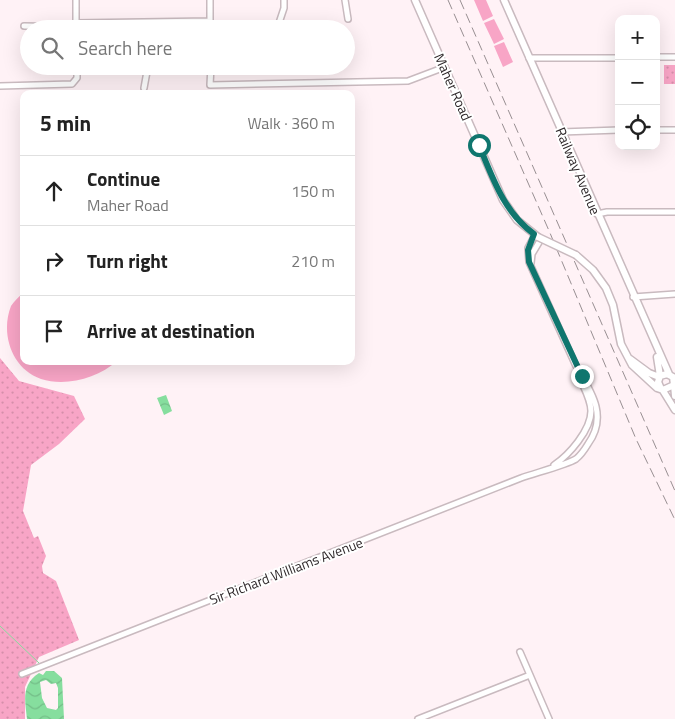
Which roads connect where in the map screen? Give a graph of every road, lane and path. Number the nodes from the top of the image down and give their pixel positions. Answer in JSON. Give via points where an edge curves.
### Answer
{"nodes":[{"id":1,"x":76,"y":0,"type":"edge"},
{"id":2,"x":210,"y":0,"type":"edge"},
{"id":3,"x":284,"y":0,"type":"edge"},
{"id":4,"x":346,"y":0,"type":"edge"},
{"id":5,"x":415,"y":0,"type":"edge"},
{"id":6,"x":504,"y":0,"type":"edge"},
{"id":7,"x":348,"y":19,"type":"dead end"},
{"id":8,"x":76,"y":20,"type":"edge"},
{"id":9,"x":210,"y":20,"type":"edge"},
{"id":10,"x":280,"y":20,"type":"edge"},
{"id":11,"x":660,"y":57,"type":"edge"},
{"id":12,"x":675,"y":57,"type":"edge"},
{"id":13,"x":529,"y":58,"type":"junction"},
{"id":14,"x":615,"y":58,"type":"edge"},
{"id":15,"x":445,"y":67,"type":"junction"},
{"id":16,"x":76,"y":75,"type":"edge"},
{"id":17,"x":146,"y":75,"type":"edge"},
{"id":18,"x":210,"y":75,"type":"edge"},
{"id":19,"x":0,"y":86,"type":"edge"},
{"id":20,"x":144,"y":88,"type":"dead end"},
{"id":21,"x":615,"y":130,"type":"edge"},
{"id":22,"x":660,"y":130,"type":"edge"},
{"id":23,"x":675,"y":130,"type":"edge"},
{"id":24,"x":561,"y":132,"type":"junction"},
{"id":25,"x":675,"y":212,"type":"edge"},
{"id":26,"x":596,"y":214,"type":"junction"},
{"id":27,"x":538,"y":238,"type":"junction"},
{"id":28,"x":675,"y":294,"type":"edge"},
{"id":29,"x":633,"y":297,"type":"junction"},
{"id":30,"x":653,"y":342,"type":"junction"},
{"id":31,"x":627,"y":357,"type":"junction"},
{"id":32,"x":574,"y":364,"type":"junction"},
{"id":33,"x":671,"y":374,"type":"edge"},
{"id":34,"x":660,"y":376,"type":"junction"},
{"id":35,"x":674,"y":384,"type":"edge"},
{"id":36,"x":662,"y":389,"type":"junction"},
{"id":37,"x":675,"y":396,"type":"edge"},
{"id":38,"x":675,"y":410,"type":"edge"},
{"id":39,"x":581,"y":435,"type":"junction"},
{"id":40,"x":591,"y":441,"type":"junction"},
{"id":41,"x":549,"y":468,"type":"junction"},
{"id":42,"x":520,"y":652,"type":"dead end"},
{"id":43,"x":22,"y":674,"type":"dead end"},
{"id":44,"x":530,"y":675,"type":"junction"},
{"id":45,"x":418,"y":719,"type":"edge"},
{"id":46,"x":550,"y":719,"type":"edge"}],
"edges":[{"from":1,"to":8,"type":"street"},
{"from":2,"to":9,"type":"street"},
{"from":3,"to":10,"type":"street"},
{"from":4,"to":7,"type":"street"},
{"from":5,"to":15,"type":"street","name":"Maher Road"},
{"from":6,"to":13,"type":"street","name":"Railway Avenue"},
{"from":11,"to":12,"type":"street"},
{"from":13,"to":14,"type":"street"},
{"from":13,"to":24,"type":"street","name":"Railway Avenue"},
{"from":15,"to":18,"type":"street","via":[[408,82],[210,84]]},
{"from":15,"to":27,"type":"street","name":"Maher Road","via":[[503,200],[517,220]]},
{"from":16,"to":19,"type":"street","via":[[75,82],[66,84]]},
{"from":17,"to":20,"type":"street"},
{"from":21,"to":24,"type":"street"},
{"from":22,"to":23,"type":"street"},
{"from":24,"to":26,"type":"street","name":"Railway Avenue"},
{"from":25,"to":26,"type":"street"},
{"from":26,"to":29,"type":"street","name":"Railway Avenue"},
{"from":27,"to":31,"type":"street","name":"Maher Road","bridge":true,"via":[[576,255],[593,270],[613,305]]},
{"from":27,"to":32,"type":"street","name":"Sir Richard Williams Avenue","via":[[528,253]]},
{"from":28,"to":29,"type":"street"},
{"from":29,"to":30,"type":"street","name":"Railway Avenue"},
{"from":30,"to":33,"type":"street","name":"Railway Avenue"},
{"from":30,"to":34,"type":"street","name":"Railway Avenue"},
{"from":31,"to":34,"type":"street","via":[[649,373]]},
{"from":31,"to":36,"type":"street","name":"Maher Road","via":[[635,369]]},
{"from":32,"to":39,"type":"street","name":"Sir Richard Williams Avenue","via":[[591,409]]},
{"from":32,"to":40,"type":"street","name":"Sir Richard Williams Avenue","via":[[598,408],[598,421]]},
{"from":33,"to":34,"type":"street"},
{"from":33,"to":35,"type":"street"},
{"from":34,"to":36,"type":"street","via":[[658,382]]},
{"from":35,"to":36,"type":"street","via":[[667,390]]},
{"from":35,"to":37,"type":"street"},
{"from":36,"to":38,"type":"street"},
{"from":39,"to":40,"type":"street"},
{"from":39,"to":41,"type":"street","name":"Sir Richard Williams Avenue","via":[[568,454]]},
{"from":40,"to":41,"type":"street","name":"Sir Richard Williams Avenue","via":[[576,458]]},
{"from":41,"to":43,"type":"street","name":"Sir Richard Williams Avenue"},
{"from":42,"to":44,"type":"street"},
{"from":44,"to":45,"type":"street"},
{"from":44,"to":46,"type":"street"}]}
